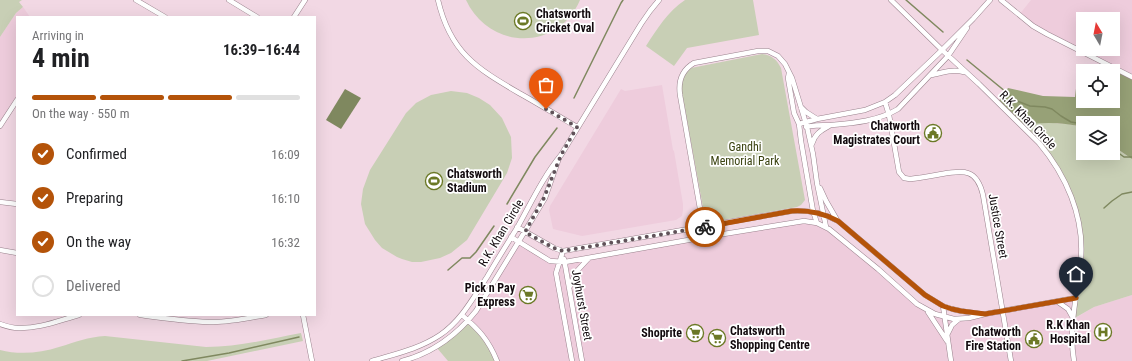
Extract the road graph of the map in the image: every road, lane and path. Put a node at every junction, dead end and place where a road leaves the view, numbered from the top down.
1 (136, 0) edge
2 (229, 0) edge
3 (304, 0) edge
4 (438, 0) edge
5 (660, 0) edge
6 (891, 0) edge
7 (990, 0) edge
8 (1001, 0) edge
9 (163, 16) edge
10 (255, 16) edge
11 (295, 16) edge
12 (973, 19) junction
13 (942, 50) junction
14 (948, 56) junction
15 (966, 72) junction
16 (789, 73) junction
17 (932, 75) junction
18 (1132, 77) edge
19 (16, 102) edge
20 (886, 102) junction
21 (799, 104) junction
22 (889, 114) junction
23 (817, 119) junction
24 (806, 125) junction
25 (830, 125) junction
26 (0, 126) edge
27 (800, 126) junction
28 (577, 127) junction
29 (811, 146) junction
30 (561, 155) junction
31 (817, 182) junction
32 (0, 202) edge
33 (16, 204) edge
34 (813, 211) junction
35 (701, 212) junction
36 (823, 214) junction
37 (838, 221) junction
38 (817, 223) junction
39 (714, 226) junction
40 (517, 227) junction
41 (826, 227) junction
42 (704, 228) junction
43 (525, 232) junction
44 (705, 236) junction
45 (511, 237) junction
46 (519, 241) junction
47 (0, 250) edge
48 (563, 251) junction
49 (16, 253) edge
50 (591, 257) junction
51 (550, 261) junction
52 (559, 262) junction
53 (565, 262) junction
54 (556, 273) junction
55 (569, 288) junction
56 (1076, 298) junction
57 (1057, 302) junction
58 (943, 306) junction
59 (928, 311) junction
60 (1002, 311) junction
61 (462, 314) junction
62 (985, 314) junction
63 (75, 316) edge
64 (149, 316) edge
65 (253, 316) edge
66 (303, 316) edge
67 (944, 317) junction
68 (959, 319) junction
69 (1073, 319) junction
70 (468, 320) junction
71 (0, 324) edge
72 (946, 335) junction
73 (948, 342) junction
74 (312, 361) edge
75 (372, 361) edge
76 (402, 361) edge
77 (497, 361) edge
78 (572, 361) edge
79 (582, 361) edge
80 (950, 361) edge
81 (1011, 361) edge
82 (1074, 361) edge

1 - 9 street
2 - 10 street
3 - 11 street
4 - 28 street
5 - 28 street, R.K. Khan Circle
6 - 13 street, R.K. Khan Circle
7 - 12 street
8 - 18 street
12 - 13 street
12 - 14 street
13 - 14 street, R.K. Khan Circle
13 - 20 street
14 - 15 street, R.K. Khan Circle
14 - 17 street
15 - 17 street
15 - 56 street, R.K. Khan Circle
16 - 21 street
16 - 27 street
16 - 35 street
17 - 22 street
19 - 26 street
20 - 22 street, Justice Street
20 - 23 street
21 - 23 street
21 - 24 street
22 - 25 street
22 - 60 street, Justice Street
23 - 24 street
24 - 25 street
24 - 27 street
24 - 29 street
25 - 29 street
27 - 34 street
28 - 30 street, R.K. Khan Circle
29 - 31 street
30 - 40 street, R.K. Khan Circle
30 - 43 street, R.K. Khan Circle
31 - 36 street
31 - 37 street
32 - 33 street
34 - 36 street
34 - 38 street
34 - 39 street
35 - 39 street
35 - 42 street
36 - 37 street
36 - 41 street
37 - 58 street
38 - 41 street
38 - 44 street
39 - 42 street
40 - 43 street
40 - 45 street, R.K. Khan Circle
41 - 59 street
42 - 44 street
42 - 48 street
43 - 46 street, R.K. Khan Circle
43 - 48 street
44 - 50 street
45 - 46 street
45 - 61 street, R.K. Khan Circle
46 - 51 street
46 - 70 street, R.K. Khan Circle
47 - 49 street
48 - 52 street, Joyhurst Street
48 - 53 street, Joyhurst Street
50 - 53 street
50 - 55 street
51 - 52 street
51 - 54 street, Joyhurst Street
52 - 53 street
52 - 54 street, Joyhurst Street
53 - 55 street, Joyhurst Street
54 - 78 street, Joyhurst Street
55 - 79 street, Joyhurst Street
56 - 57 street
56 - 69 street, R.K. Khan Circle
57 - 60 street
57 - 69 street
58 - 62 street
58 - 67 street
59 - 67 street
59 - 73 street
60 - 62 street
60 - 81 street
61 - 70 street
61 - 75 street, R.K. Khan Circle
62 - 68 street
63 - 71 street
64 - 65 street
66 - 74 street
67 - 68 street
67 - 72 street
68 - 72 street
69 - 82 street, R.K. Khan Circle
70 - 76 street, R.K. Khan Circle
70 - 77 street
72 - 73 street
73 - 80 street

